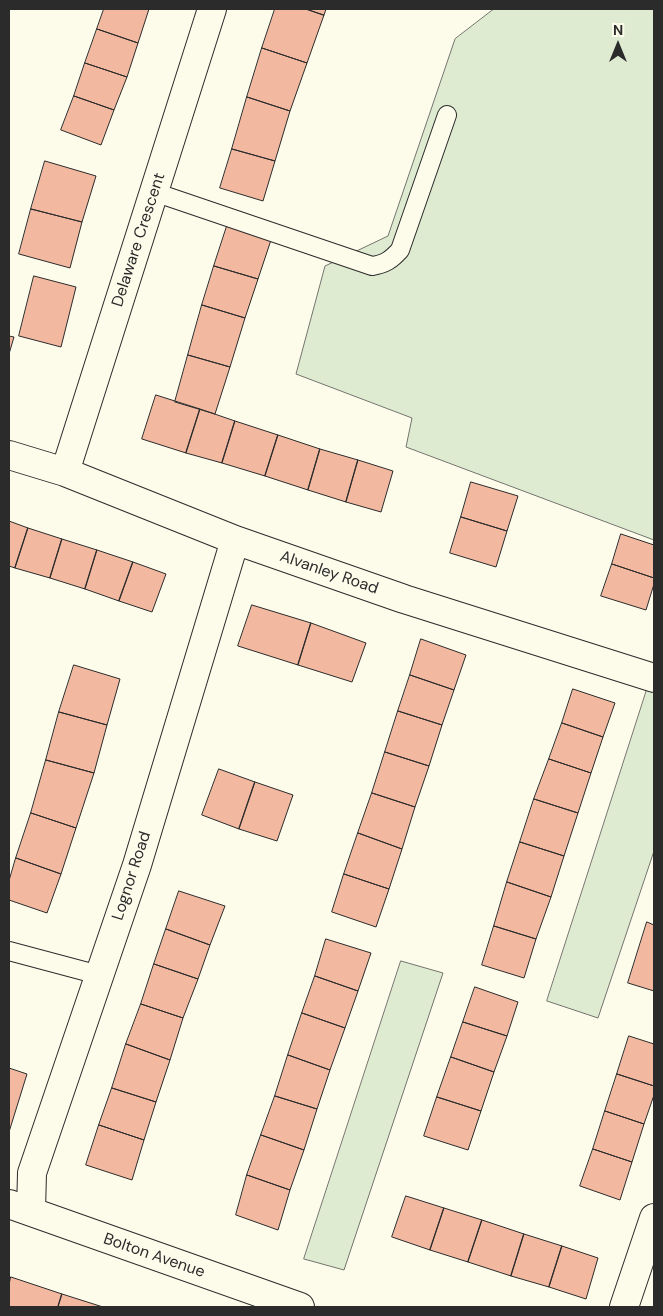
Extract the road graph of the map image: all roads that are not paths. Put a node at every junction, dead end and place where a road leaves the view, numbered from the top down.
1 (212, 9) edge
2 (447, 116) dead end
3 (154, 192) junction
4 (9, 455) edge
5 (65, 472) junction
6 (234, 540) junction
7 (654, 678) edge
8 (9, 951) edge
9 (100, 975) junction
10 (20, 1208) edge
11 (654, 1218) edge
12 (300, 1307) edge
13 (624, 1307) edge

1 - 3 street, Delaware Crescent
2 - 3 lane
3 - 5 street, Delaware Crescent
4 - 5 street, Alvanley Road
5 - 6 street, Alvanley Road
6 - 7 street, Alvanley Road
6 - 9 street, Lognor Road
8 - 9 lane
9 - 10 street, Lognor Road
10 - 12 street, Bolton Avenue
11 - 13 street

